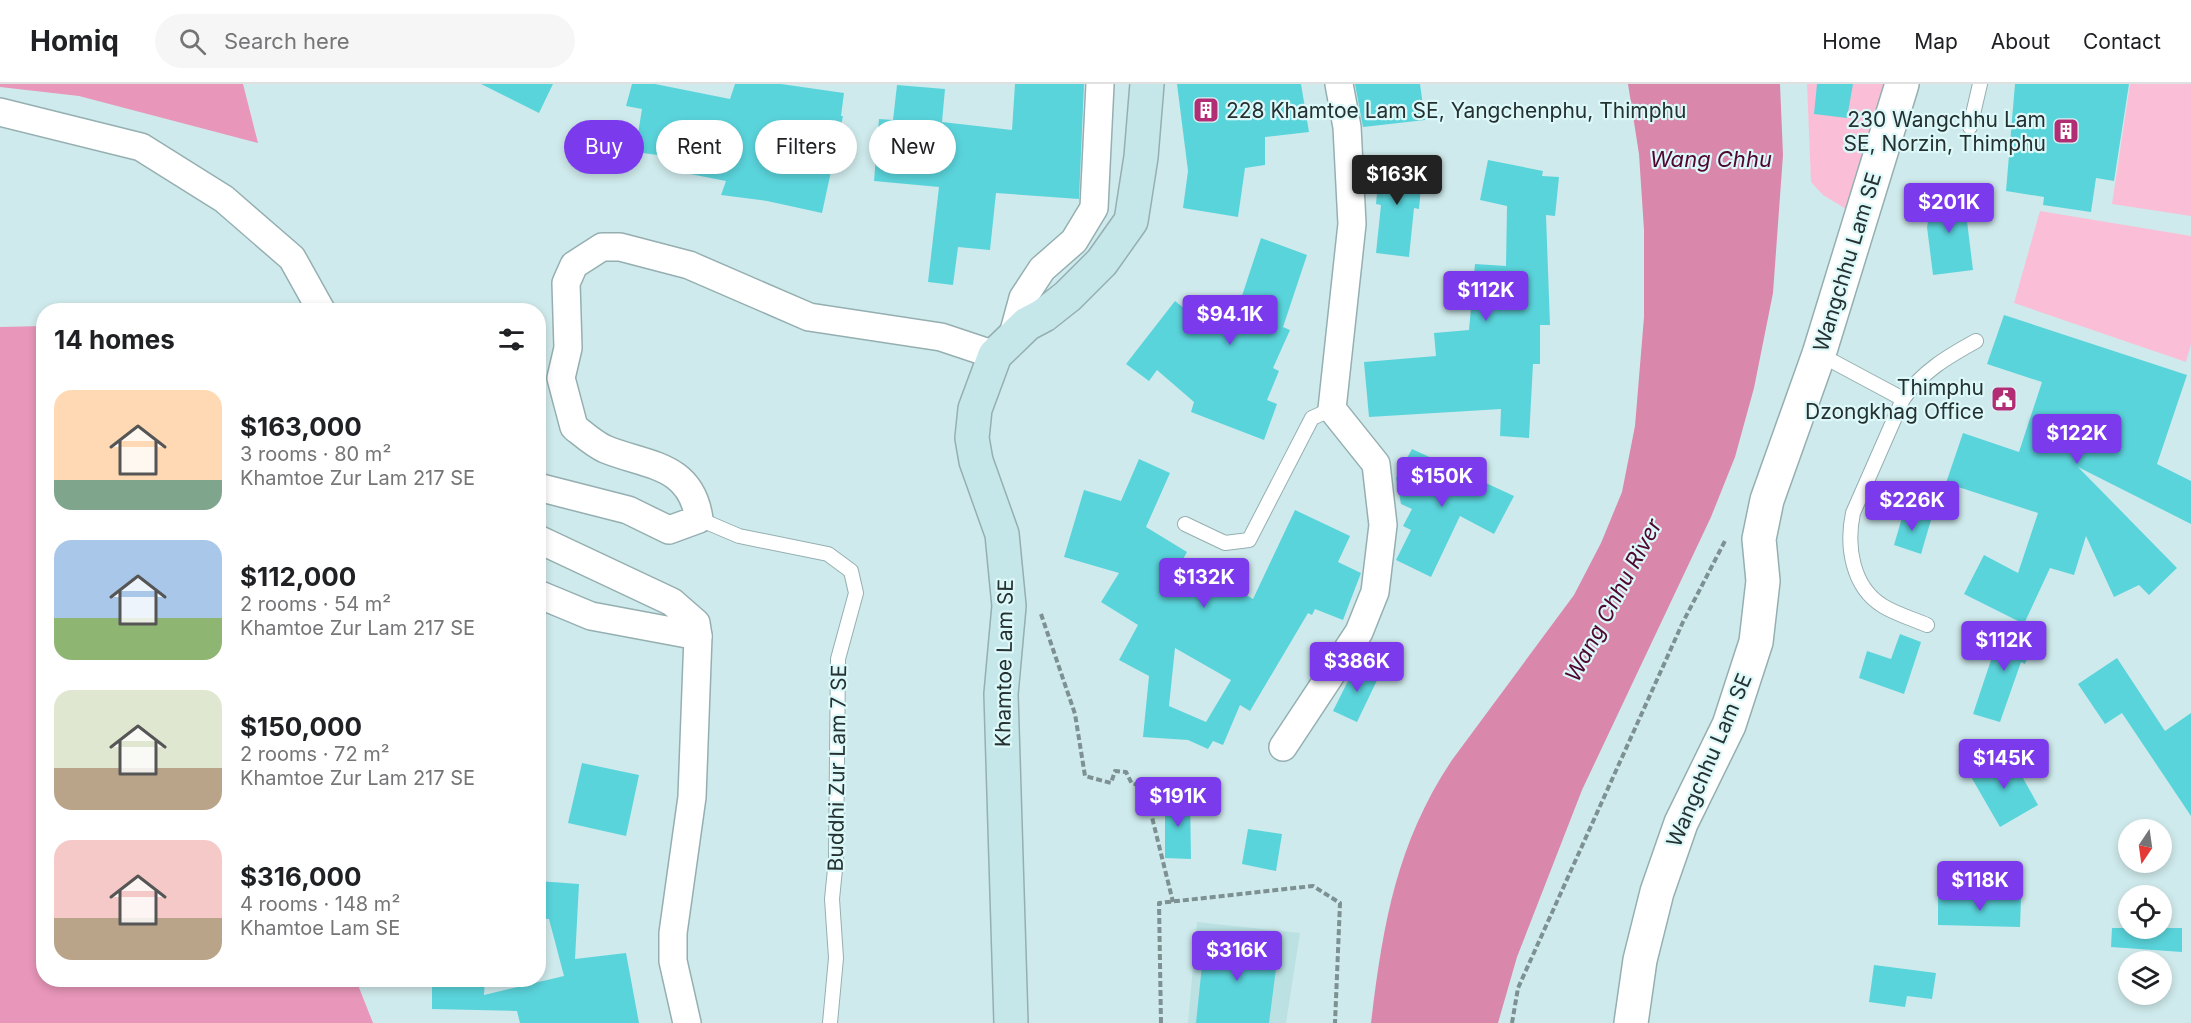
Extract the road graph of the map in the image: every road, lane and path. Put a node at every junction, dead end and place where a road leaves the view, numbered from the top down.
1 (1100, 84) edge
2 (1147, 84) edge
3 (1339, 84) edge
4 (1902, 84) edge
5 (1980, 84) edge
6 (0, 112) edge
7 (1971, 127) dead end
8 (317, 303) edge
9 (1976, 341) dead end
10 (1003, 349) junction
11 (1819, 354) junction
12 (1903, 399) junction
13 (1332, 409) junction
14 (546, 489) edge
15 (699, 519) junction
16 (1185, 524) dead end
17 (1729, 532) dead end
18 (546, 543) edge
19 (1006, 579) junction
20 (546, 597) edge
21 (1927, 625) dead end
22 (698, 636) junction
23 (1283, 747) dead end
24 (1173, 902) junction
25 (687, 1023) edge
26 (830, 1023) edge
27 (1011, 1023) edge
28 (1161, 1023) edge
29 (1335, 1023) edge
30 (1512, 1023) edge
31 (1632, 1023) edge

1 - 10 street
2 - 10 main road, Khamtoe Lam SE
3 - 13 street
4 - 11 street, Wangchhu Lam SE
5 - 7 lane
6 - 8 street
9 - 12 lane
10 - 15 street
10 - 19 main road, Khamtoe Lam SE
11 - 12 lane
11 - 31 street, Wangchhu Lam SE
12 - 21 lane
13 - 16 lane
13 - 23 street
14 - 15 street
15 - 26 lane, Buddhi Zur Lam 7 SE
17 - 30 path
18 - 22 street
19 - 24 path
19 - 27 main road, Khamtoe Lam SE
20 - 22 street
22 - 25 street
24 - 28 path
24 - 29 path

